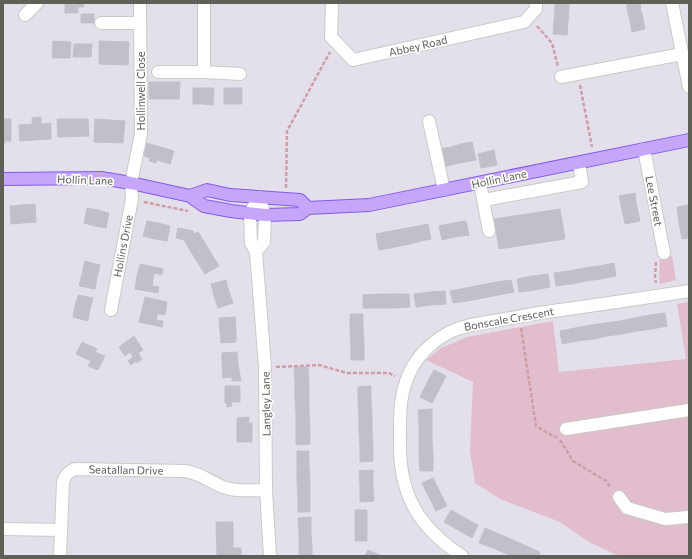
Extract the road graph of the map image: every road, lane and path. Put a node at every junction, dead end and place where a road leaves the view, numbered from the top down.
1 (37, 3) edge
2 (140, 3) edge
3 (204, 3) edge
4 (332, 3) edge
5 (536, 3) edge
6 (672, 3) edge
7 (25, 15) dead end
8 (529, 16) junction
9 (101, 22) dead end
10 (140, 23) junction
11 (335, 41) junction
12 (682, 54) junction
13 (158, 72) dead end
14 (204, 72) junction
15 (240, 74) dead end
16 (578, 74) junction
17 (561, 77) joint
18 (689, 86) edge
19 (429, 121) dead end
20 (689, 140) edge
21 (644, 150) junction
22 (594, 160) junction
23 (579, 163) junction
24 (3, 179) edge
25 (132, 183) junction
26 (480, 183) junction
27 (444, 190) junction
28 (190, 196) junction
29 (259, 197) junction
30 (285, 199) junction
31 (484, 200) junction
32 (308, 208) junction
33 (250, 213) junction
34 (265, 215) junction
35 (489, 231) dead end
36 (256, 252) junction
37 (664, 253) joint
38 (689, 291) edge
39 (659, 296) junction
40 (111, 310) dead end
41 (519, 316) junction
42 (265, 367) junction
43 (407, 380) junction
44 (689, 410) edge
45 (566, 429) joint
46 (560, 440) junction
47 (266, 490) junction
48 (619, 497) joint
49 (689, 517) edge
50 (3, 529) edge
51 (61, 530) junction
52 (60, 556) edge
53 (270, 556) edge
54 (462, 556) edge

1 - 7 street
2 - 10 street, Hollinwell Close
3 - 14 street
4 - 11 street
5 - 8 street
6 - 12 street
8 - 11 street, Abbey Road
8 - 17 path
9 - 10 street
10 - 25 street, Hollinwell Close
11 - 30 path
12 - 16 street
12 - 18 street
13 - 14 street
14 - 15 street
16 - 17 street
16 - 22 path
19 - 27 street
20 - 21 main road, Hollin Lane
21 - 22 main road, Hollin Lane
21 - 37 street, Lee Street
22 - 23 main road, Hollin Lane
23 - 26 main road, Hollin Lane
23 - 31 street
24 - 25 main road, Hollin Lane
25 - 28 main road, Hollin Lane
25 - 40 street, Hollins Drive
26 - 27 main road, Hollin Lane
26 - 31 street
27 - 32 main road, Hollin Lane
28 - 29 main road, Hollin Lane
28 - 33 main road, Hollin Lane
29 - 30 main road, Hollin Lane
29 - 33 street
29 - 34 street
30 - 32 main road, Hollin Lane
31 - 35 street
32 - 34 main road, Hollin Lane
33 - 34 main road, Hollin Lane
33 - 36 street, Langley Lane
34 - 36 street
36 - 42 street, Langley Lane
37 - 39 path
38 - 39 street, Bonscale Crescent
39 - 41 street, Bonscale Crescent
41 - 43 street, Bonscale Crescent
41 - 46 path
42 - 43 path
42 - 47 street, Langley Lane
43 - 54 street, Bonscale Crescent
44 - 45 street
45 - 46 path
46 - 48 path
47 - 51 street, Seatallan Drive
47 - 53 street, Langley Lane
48 - 49 street
50 - 51 street
51 - 52 street, Seatallan Drive

